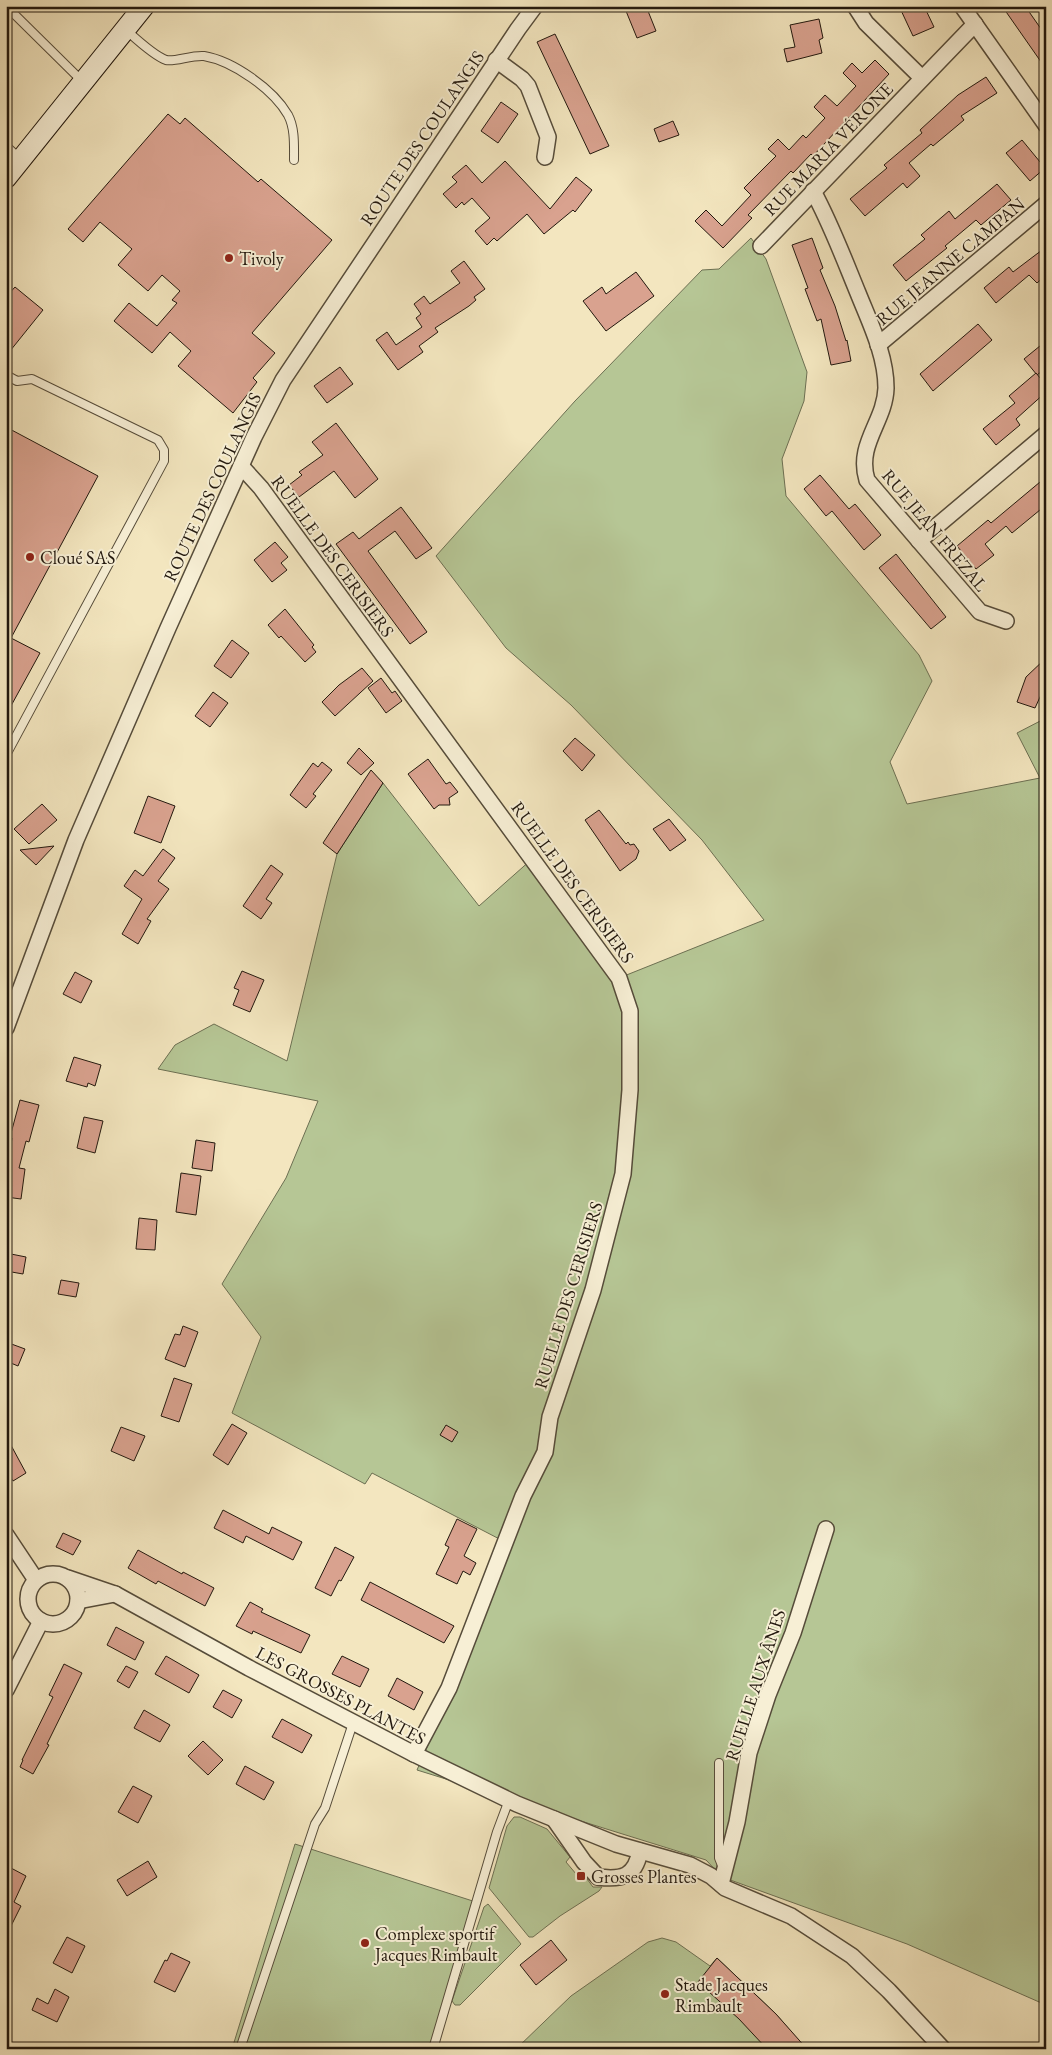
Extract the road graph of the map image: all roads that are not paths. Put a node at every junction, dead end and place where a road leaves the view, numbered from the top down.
1 (6, 6) edge
2 (144, 6) edge
3 (535, 6) edge
4 (855, 6) edge
5 (962, 6) edge
6 (975, 24) junction
7 (126, 30) junction
8 (496, 60) junction
9 (922, 78) junction
10 (83, 82) junction
11 (1046, 125) edge
12 (14, 153) edge
13 (545, 157) dead end
14 (294, 160) dead end
15 (6, 178) edge
16 (813, 191) junction
17 (1046, 204) edge
18 (761, 246) dead end
19 (878, 345) junction
20 (6, 375) edge
21 (1046, 434) edge
22 (240, 466) junction
23 (919, 541) junction
24 (1006, 621) dead end
25 (6, 756) edge
26 (6, 1028) edge
27 (826, 1529) dead end
28 (6, 1535) edge
29 (68, 1578) junction
30 (36, 1580) junction
31 (115, 1594) junction
32 (78, 1601) junction
33 (41, 1621) junction
34 (6, 1690) edge
35 (353, 1723) junction
36 (414, 1754) junction
37 (719, 1763) dead end
38 (509, 1800) junction
39 (554, 1819) junction
40 (640, 1851) junction
41 (723, 1878) junction
42 (240, 2049) edge
43 (433, 2049) edge
44 (943, 2049) edge

1 - 10 lane
2 - 7 main road
3 - 8 street, ROUTE DES COULANGIS
4 - 9 street
5 - 6 street
6 - 9 street, RUE MARIA VÉRONE
6 - 11 street
7 - 10 main road
7 - 14 lane
8 - 13 street
8 - 22 street, ROUTE DES COULANGIS
9 - 16 street, RUE MARIA VÉRONE
10 - 12 main road
12 - 15 main road
16 - 18 street, RUE MARIA VÉRONE
16 - 19 street, RUE JEAN FREZAL
17 - 19 street, RUE JEANNE CAMPAN
19 - 23 street, RUE JEAN FREZAL
20 - 25 lane
21 - 23 street
22 - 26 street, ROUTE DES COULANGIS
22 - 36 street, RUELLE DES CERISIERS
23 - 24 street, RUE JEAN FREZAL
27 - 41 street, RUELLE AUX ÂNES
28 - 30 street
29 - 30 street
29 - 31 street, LES GROSSES PLANTES
29 - 32 street
30 - 33 street
31 - 32 street
31 - 35 street, LES GROSSES PLANTES
32 - 33 street
33 - 34 street
35 - 36 street, LES GROSSES PLANTES
35 - 42 lane
36 - 38 street, LES GROSSES PLANTES
37 - 41 lane
38 - 39 street, LES GROSSES PLANTES
38 - 43 lane
39 - 40 street, LES GROSSES PLANTES
39 - 40 street
40 - 41 street, LES GROSSES PLANTES
41 - 44 street, LES GROSSES PLANTES

